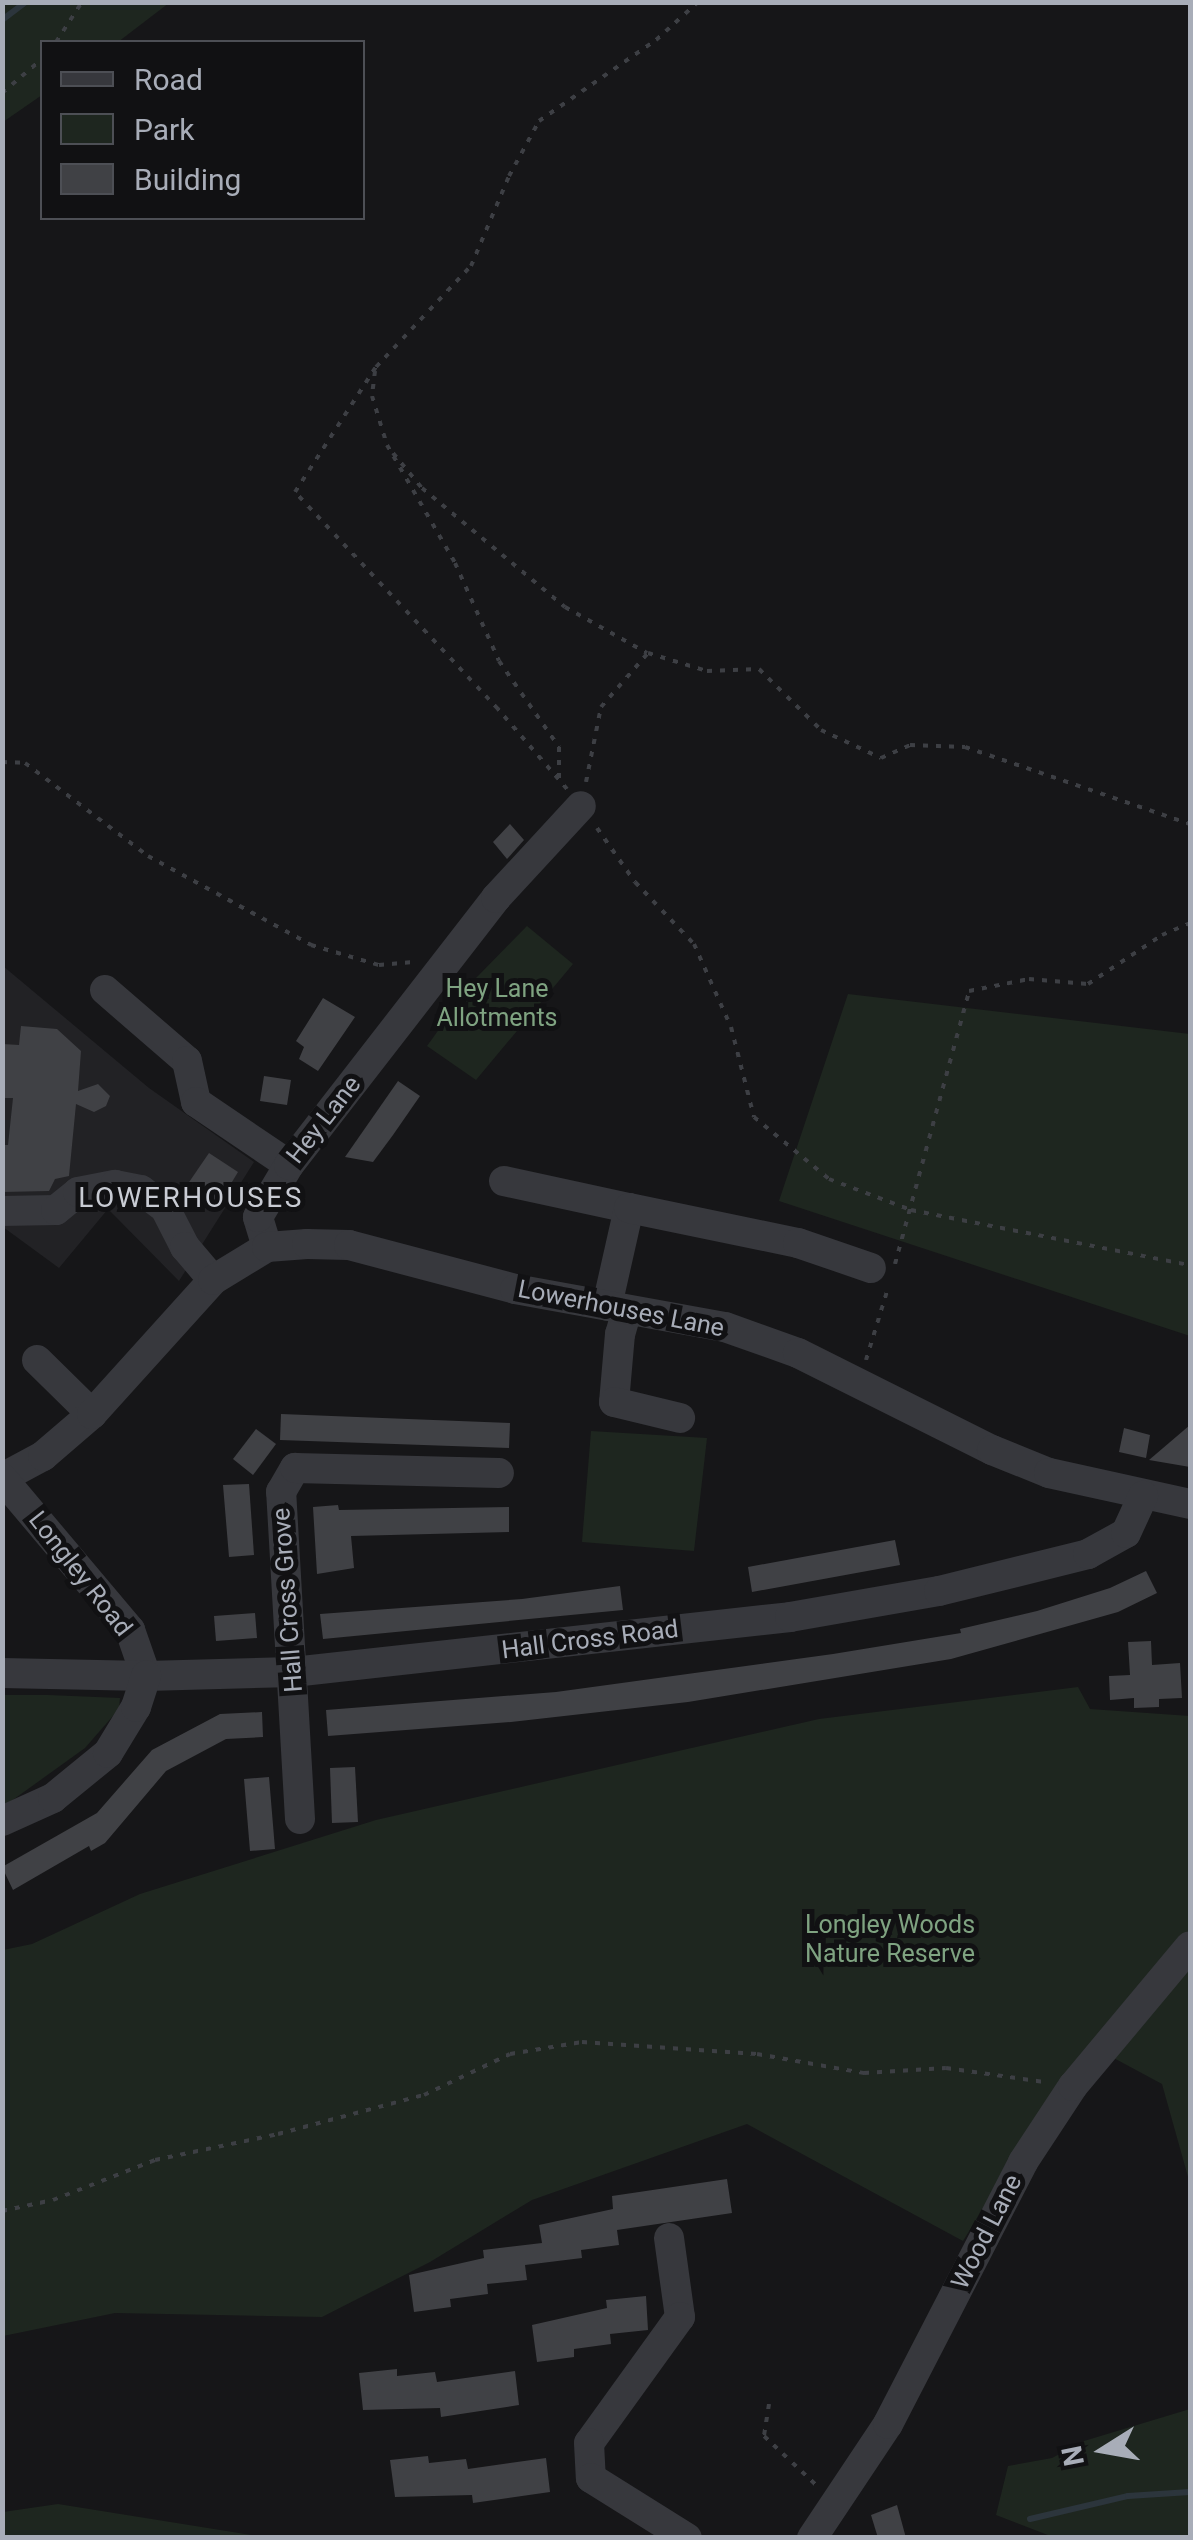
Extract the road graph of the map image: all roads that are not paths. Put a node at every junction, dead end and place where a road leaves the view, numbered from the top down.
1 (581, 806) road end
2 (105, 990) dead end
3 (289, 1165) junction
4 (504, 1182) dead end
5 (629, 1208) junction
6 (2, 1211) edge
7 (266, 1247) junction
8 (871, 1268) dead end
9 (214, 1280) junction
10 (617, 1308) junction
11 (37, 1360) dead end
12 (92, 1414) junction
13 (680, 1418) dead end
14 (499, 1474) dead end
15 (3, 1478) edge
16 (1143, 1496) junction
17 (1190, 1504) edge
18 (293, 1672) junction
19 (2, 1673) edge
20 (146, 1676) junction
21 (300, 1818) dead end
22 (2, 1820) edge
23 (1190, 1946) edge
24 (669, 2238) dead end
25 (683, 2536) edge
26 (812, 2538) edge

1 - 3 street, Hey Lane
2 - 3 street
3 - 7 street, Hey Lane
4 - 5 street
5 - 8 street
5 - 10 street
6 - 9 street
7 - 9 street
7 - 10 street, Lowerhouses Lane
9 - 12 street
10 - 13 street
10 - 16 street, Lowerhouses Lane
11 - 12 street
12 - 15 street
14 - 18 street, Hall Cross Grove
15 - 20 street, Longley Road
16 - 17 street, Lowerhouses Lane
16 - 18 street, Hall Cross Road
18 - 20 street, Hall Cross Road
18 - 21 street, Hall Cross Grove
19 - 20 street, Hall Cross Road
20 - 22 street
23 - 26 street, Wood Lane
24 - 25 street

